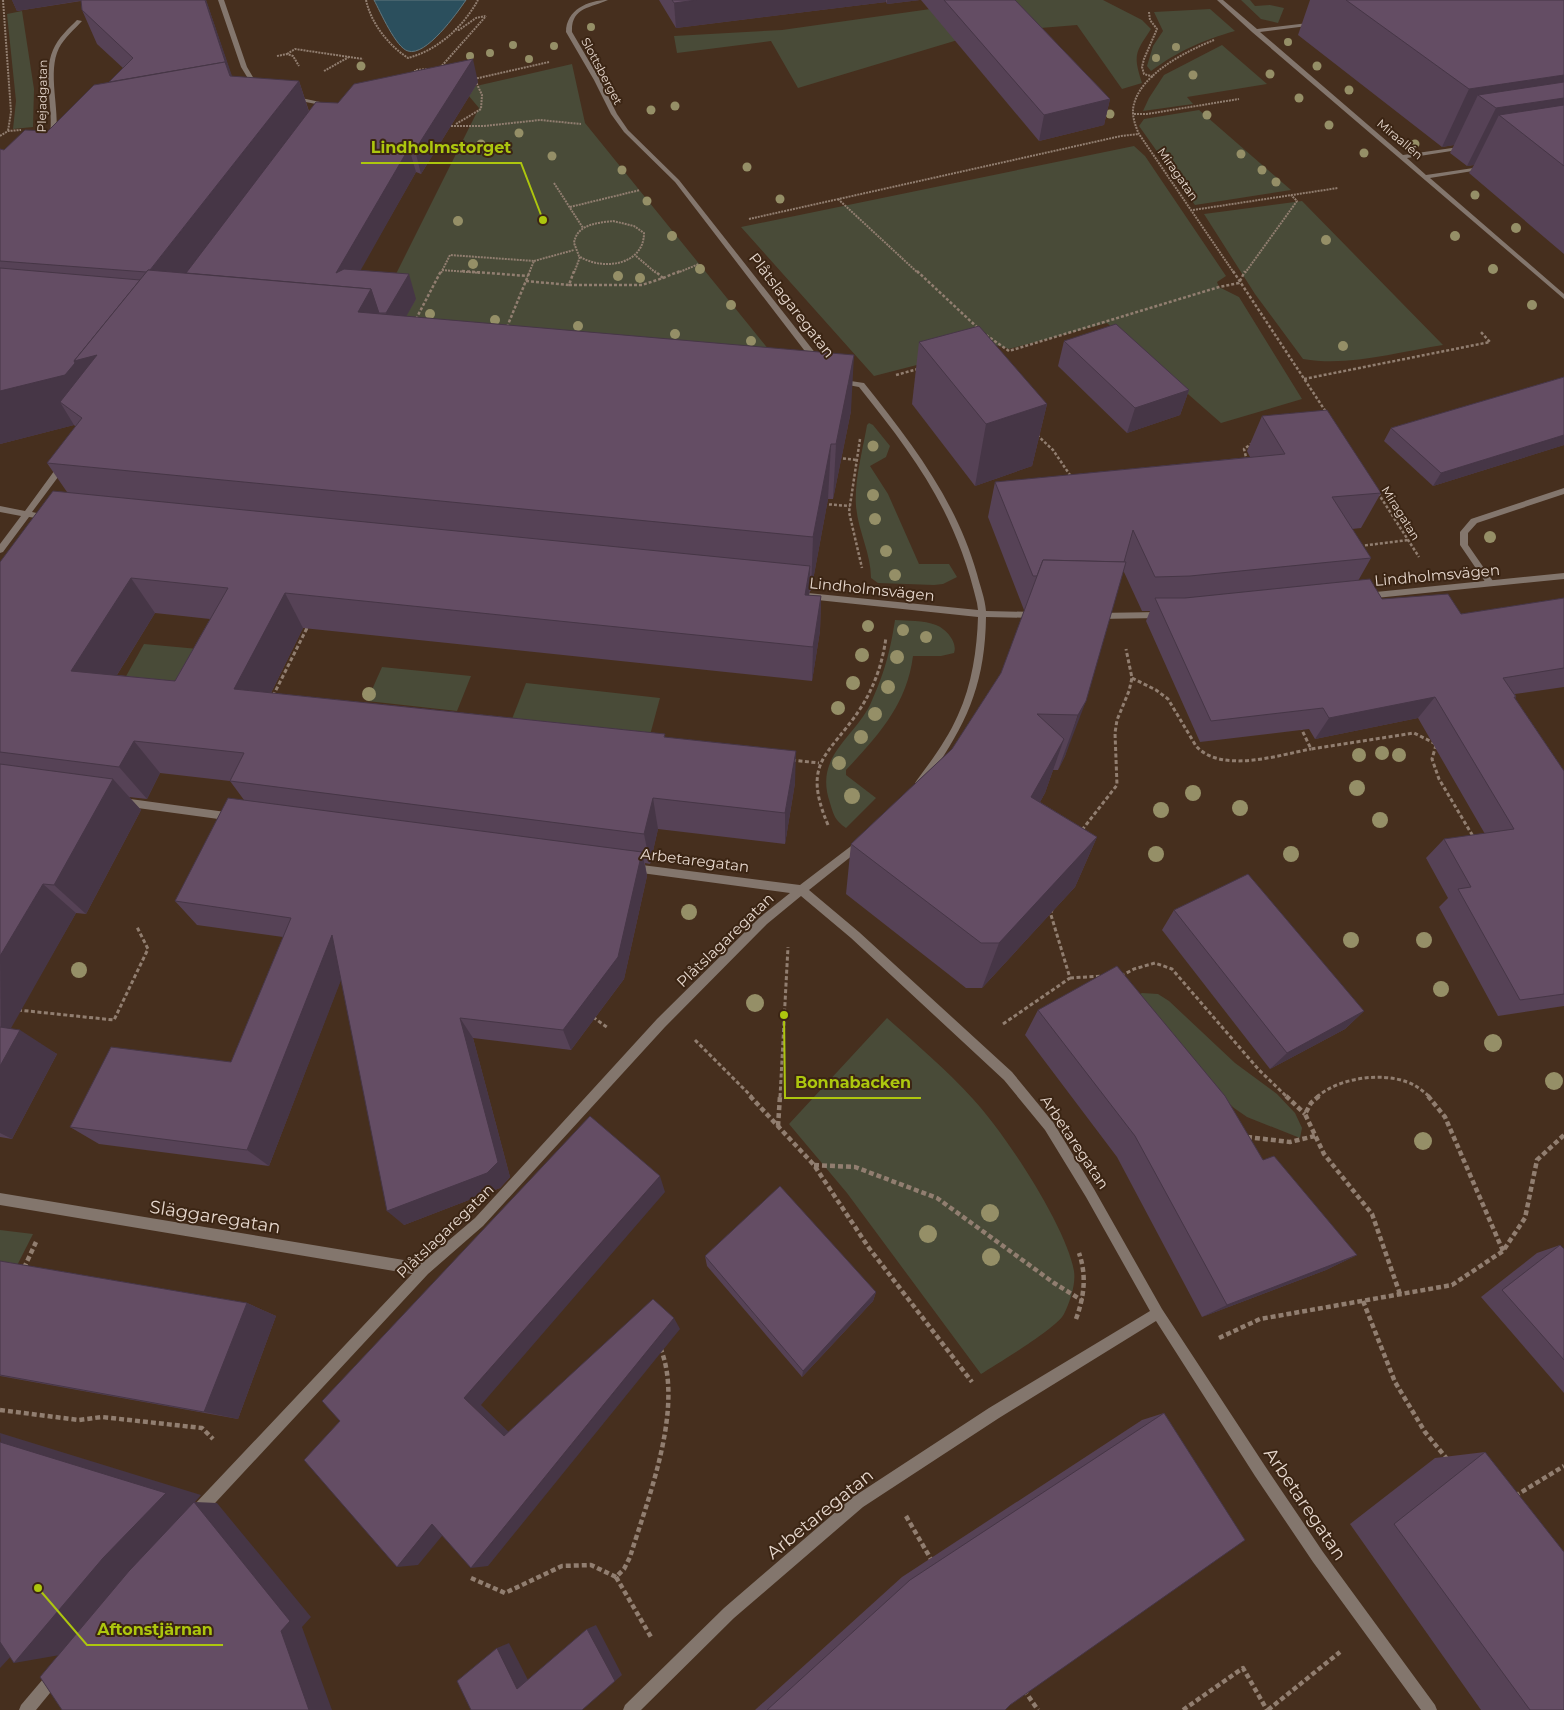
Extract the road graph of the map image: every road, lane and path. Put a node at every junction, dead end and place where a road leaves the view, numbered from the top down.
1 (3, 0) edge
2 (221, 0) edge
3 (366, 0) edge
4 (478, 0) edge
5 (605, 0) edge
6 (1220, 0) edge
7 (1149, 12) dead end
8 (79, 21) edge
9 (1321, 22) dead end
10 (456, 29) junction
11 (1254, 31) junction
12 (287, 54) dead end
13 (582, 54) junction
14 (349, 57) junction
15 (363, 59) dead end
16 (338, 64) dead end
17 (432, 68) edge
18 (440, 68) edge
19 (1154, 77) junction
20 (416, 80) edge
21 (263, 98) edge
22 (284, 98) edge
23 (1239, 100) dead end
24 (614, 114) joint
25 (1134, 114) junction
26 (322, 120) edge
27 (453, 126) junction
28 (445, 127) edge
29 (8, 131) dead end
30 (626, 131) junction
31 (1139, 134) junction
32 (62, 136) edge
33 (53, 138) junction
34 (46, 145) edge
35 (1471, 146) edge
36 (1403, 157) junction
37 (1495, 165) edge
38 (1426, 177) junction
39 (677, 181) junction
40 (554, 183) dead end
41 (1338, 188) dead end
42 (1292, 195) junction
43 (838, 199) junction
44 (570, 207) junction
45 (1193, 210) junction
46 (711, 227) junction
47 (583, 228) junction
48 (574, 250) junction
49 (636, 256) junction
50 (580, 257) junction
51 (534, 261) junction
52 (442, 270) junction
53 (528, 276) junction
54 (526, 281) junction
55 (1240, 283) junction
56 (569, 285) junction
57 (1564, 297) edge
58 (412, 326) edge
59 (1480, 331) dead end
60 (504, 333) edge
61 (819, 365) edge
62 (918, 369) dead end
63 (909, 372) junction
64 (917, 376) dead end
65 (831, 380) edge
66 (1304, 380) junction
67 (861, 385) junction
68 (876, 404) junction
69 (1329, 416) edge
70 (1037, 434) edge
71 (1258, 442) dead end
72 (829, 457) edge
73 (857, 460) junction
74 (66, 461) edge
75 (1248, 464) edge
76 (1074, 483) edge
77 (1564, 491) edge
78 (1378, 492) edge
79 (821, 504) edge
80 (850, 506) junction
81 (0, 509) edge
82 (25, 514) junction
83 (60, 520) edge
84 (1408, 540) junction
85 (1351, 547) edge
86 (0, 550) edge
87 (1564, 576) edge
88 (1491, 584) junction
89 (1438, 589) junction
90 (803, 596) edge
91 (1359, 596) edge
92 (862, 602) junction
93 (886, 604) junction
94 (983, 614) junction
95 (1048, 615) edge
96 (1171, 615) edge
97 (1086, 616) edge
98 (1124, 616) junction
99 (313, 618) edge
100 (1132, 678) junction
101 (270, 702) edge
102 (1298, 722) edge
103 (1311, 749) junction
104 (789, 760) edge
105 (819, 763) junction
106 (911, 796) edge
107 (116, 801) edge
108 (241, 818) edge
109 (871, 833) edge
110 (1080, 833) edge
111 (1478, 846) edge
112 (843, 857) junction
113 (620, 867) edge
114 (801, 890) junction
115 (1052, 905) edge
116 (137, 927) dead end
117 (788, 943) dead end
118 (1108, 976) edge
119 (1114, 976) edge
120 (1070, 978) junction
121 (10, 1009) dead end
122 (587, 1012) edge
123 (694, 1038) dead end
124 (974, 1044) junction
125 (636, 1051) junction
126 (1305, 1114) junction
127 (778, 1126) junction
128 (1564, 1135) edge
129 (1242, 1136) edge
130 (1315, 1136) junction
131 (814, 1165) junction
132 (0, 1199) edge
133 (53, 1208) junction
134 (1078, 1250) dead end
135 (1503, 1251) junction
136 (424, 1270) junction
137 (20, 1274) edge
138 (1400, 1294) junction
139 (1083, 1301) junction
140 (1363, 1301) junction
141 (1158, 1312) junction
142 (1075, 1323) dead end
143 (655, 1343) edge
144 (1185, 1355) junction
145 (0, 1410) edge
146 (994, 1413) junction
147 (213, 1438) dead end
148 (1449, 1461) dead end
149 (1564, 1466) edge
150 (888, 1483) junction
151 (1507, 1502) edge
152 (187, 1522) edge
153 (936, 1567) edge
154 (616, 1577) junction
155 (471, 1578) edge
156 (1369, 1628) junction
157 (62, 1666) edge
158 (671, 1670) junction
159 (1021, 1686) edge
160 (26, 1710) edge
161 (630, 1710) edge
162 (1038, 1710) edge
163 (1183, 1710) edge
164 (1268, 1710) edge
165 (1430, 1710) edge

1 - 29 path
2 - 21 street
3 - 10 path
4 - 10 path
5 - 13 street, Slottsberget
6 - 11 street, Miraallén
7 - 19 path
8 - 33 street, Plejadgatan
9 - 11 street
10 - 18 path
11 - 19 path
11 - 36 street, Miraallén
12 - 14 path
13 - 24 street, Slottsberget
13 - 27 path
14 - 15 path
14 - 16 path
17 - 20 path
19 - 25 path
22 - 26 street
23 - 25 path
24 - 30 street, Plåtslagaregatan
25 - 31 path
27 - 28 path
27 - 30 path
30 - 39 street, Plåtslagaregatan
31 - 43 path
31 - 45 path, Miragatan
32 - 33 street
33 - 34 street, Plejadgatan
35 - 36 street
36 - 38 street, Miraallén
37 - 38 street
38 - 57 street, Miraallén
39 - 44 path
39 - 46 street, Plåtslagaregatan
40 - 44 path
41 - 42 path
42 - 45 path
42 - 55 path
43 - 46 path
43 - 55 path
44 - 47 path
45 - 55 path, Miragatan
46 - 61 street, Plåtslagaregatan
47 - 48 path
47 - 49 path
48 - 50 path
48 - 51 path
49 - 50 path
49 - 56 path
50 - 56 path
51 - 52 path
51 - 53 path
52 - 53 path
52 - 58 path
53 - 54 path
54 - 56 path
54 - 60 path
55 - 66 path, Miragatan
59 - 66 path
62 - 63 path
63 - 64 path
63 - 67 path
65 - 67 street, Plåtslagaregatan
66 - 69 path, Miragatan
67 - 68 street
68 - 73 path
68 - 94 street
70 - 76 path
71 - 75 path
72 - 73 path
73 - 80 path
74 - 82 street
77 - 88 street
78 - 84 path, Miragatan
79 - 80 path
80 - 92 path
81 - 82 street
82 - 83 street
82 - 86 street
84 - 85 path
84 - 89 path, Miragatan
87 - 88 street, Lindholmsvägen
88 - 89 street, Lindholmsvägen
89 - 91 street, Lindholmsvägen
90 - 92 street, Lindholmsvägen
92 - 93 street, Lindholmsvägen
93 - 94 street, Lindholmsvägen
93 - 105 path
94 - 95 street, Lindholmsvägen
94 - 106 street
96 - 98 street
97 - 98 street
98 - 100 path
99 - 101 path
100 - 103 path
100 - 110 path
102 - 103 path
103 - 111 path
104 - 105 path
105 - 112 path
107 - 108 street
109 - 112 street, Plåtslagaregatan
112 - 114 street, Plåtslagaregatan
113 - 114 street, Arbetaregatan
114 - 124 street, Arbetaregatan
114 - 125 street, Plåtslagaregatan
115 - 120 path
116 - 121 path
117 - 127 path
118 - 120 path
119 - 126 path
120 - 124 path
122 - 125 path
123 - 127 path
124 - 141 street, Arbetaregatan
125 - 136 street, Plåtslagaregatan
126 - 130 path
126 - 135 path
127 - 131 path
128 - 135 path
129 - 130 path
130 - 138 path
131 - 139 path
131 - 146 path
132 - 133 street, Släggaregatan
133 - 136 street, Släggaregatan
133 - 137 path
134 - 139 path
135 - 138 path
136 - 152 street, Plåtslagaregatan
138 - 140 path
139 - 142 path
140 - 144 path
140 - 148 path
141 - 144 street, Arbetaregatan
141 - 146 street, Arbetaregatan
143 - 154 path
144 - 156 street, Arbetaregatan
145 - 147 path
146 - 150 street, Arbetaregatan
149 - 151 path
150 - 153 path
150 - 158 street, Arbetaregatan
154 - 155 path
154 - 158 path
156 - 164 path
156 - 165 street, Arbetaregatan
157 - 160 street
158 - 161 street, Arbetaregatan
159 - 162 path
163 - 164 path

